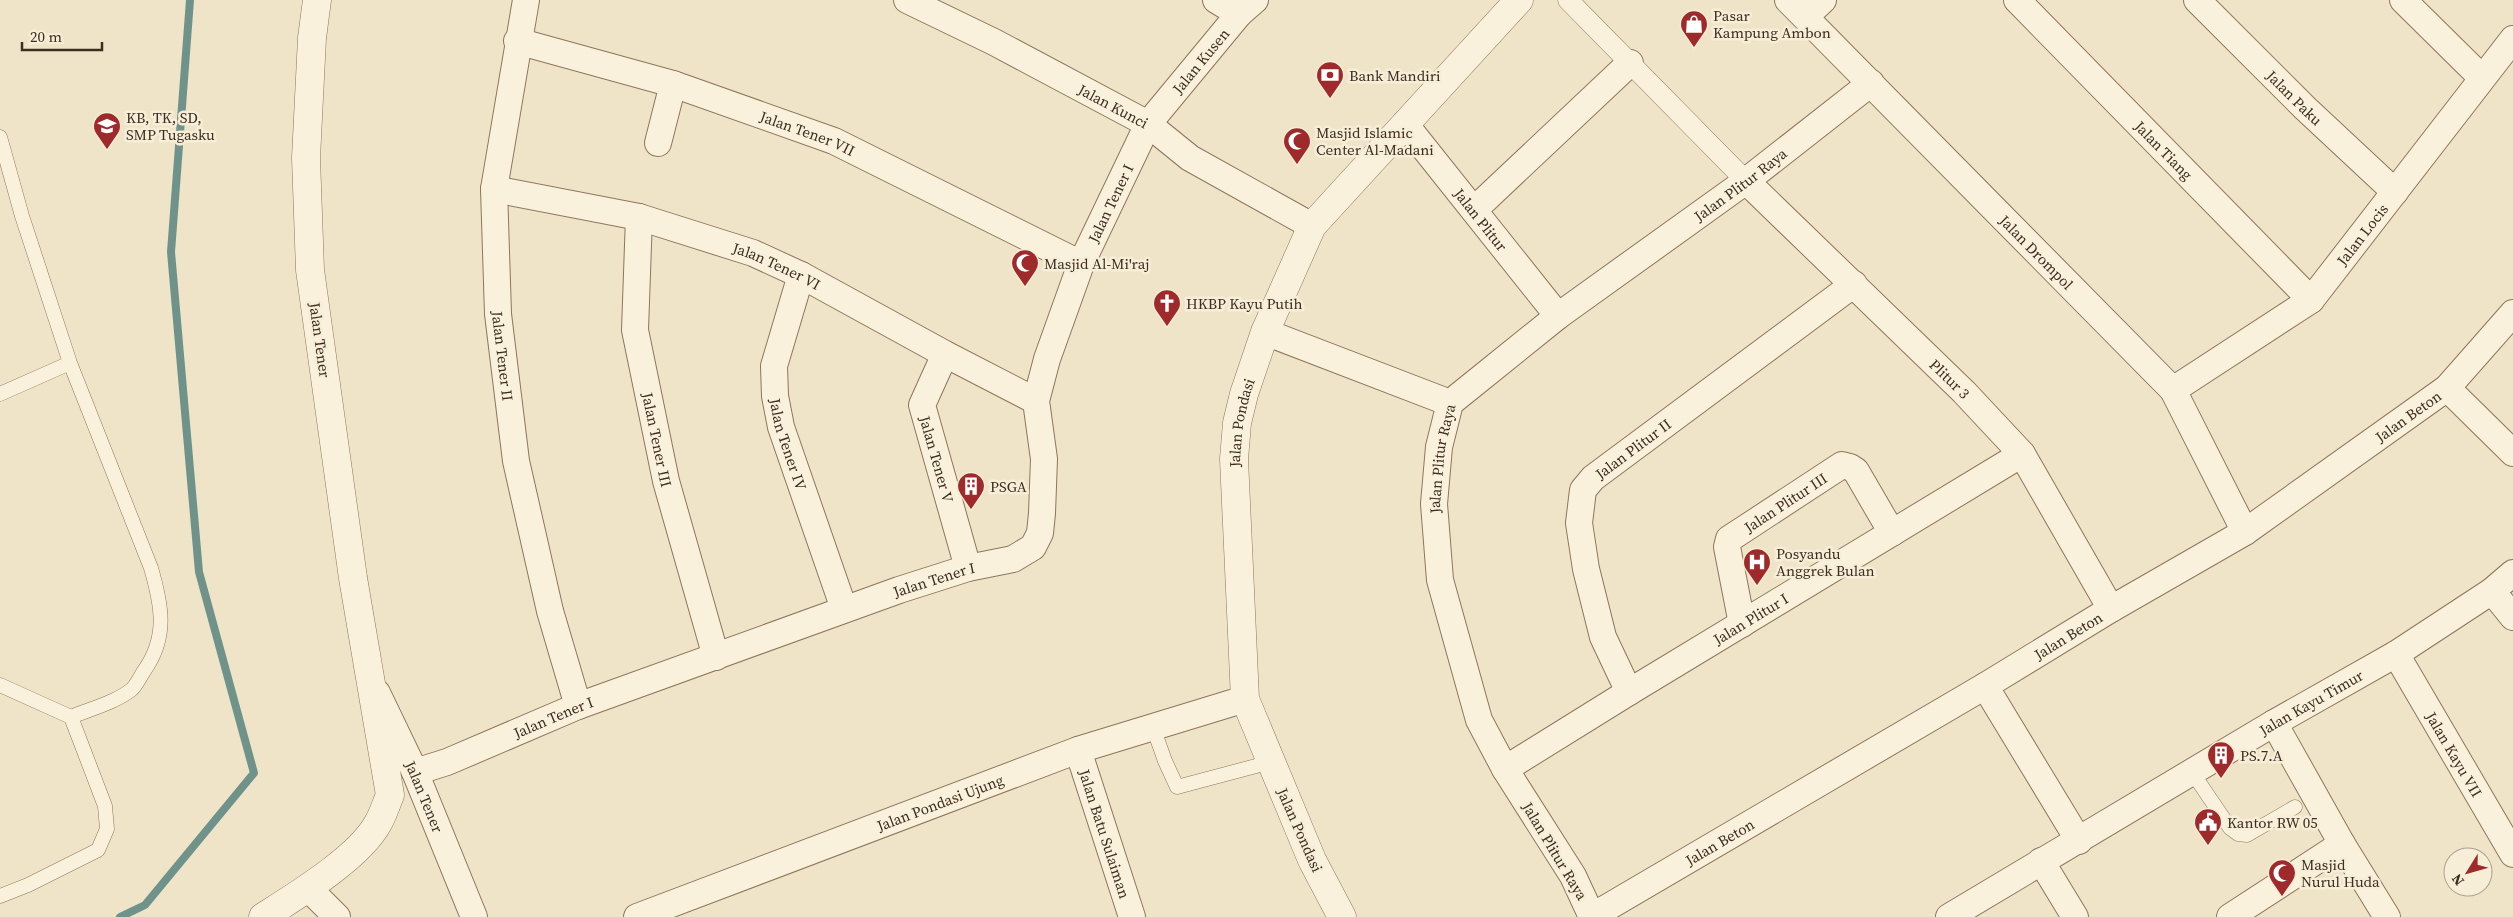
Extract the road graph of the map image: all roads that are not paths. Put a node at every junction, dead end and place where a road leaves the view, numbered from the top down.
1 (317, 0) edge
2 (526, 0) edge
3 (907, 0) edge
4 (1216, 0) edge
5 (1519, 0) edge
6 (1568, 0) edge
7 (2017, 0) edge
8 (2197, 0) edge
9 (2403, 0) edge
10 (1806, 5) edge
11 (1247, 7) edge
12 (2513, 39) edge
13 (518, 41) junction
14 (1630, 63) junction
15 (2482, 78) junction
16 (1871, 83) junction
17 (673, 84) junction
18 (1148, 124) junction
19 (1405, 124) junction
20 (0, 137) edge
21 (658, 143) dead end
22 (1746, 181) junction
23 (494, 188) junction
24 (2395, 192) junction
25 (1474, 210) junction
26 (639, 217) junction
27 (1312, 226) junction
28 (1081, 264) junction
29 (801, 275) junction
30 (1854, 284) junction
31 (2311, 300) junction
32 (2513, 313) edge
33 (1558, 316) junction
34 (1265, 332) junction
35 (945, 354) junction
36 (70, 363) junction
37 (2447, 388) junction
38 (2173, 390) junction
39 (0, 394) edge
40 (1036, 401) junction
41 (1450, 403) junction
42 (2513, 453) edge
43 (2022, 454) junction
44 (2245, 532) junction
45 (1892, 533) junction
46 (968, 568) junction
47 (2513, 573) edge
48 (2492, 591) junction
49 (844, 609) junction
50 (2111, 609) junction
51 (2513, 617) edge
52 (1742, 624) junction
53 (2396, 654) junction
54 (716, 658) junction
55 (370, 678) junction
56 (0, 685) edge
57 (1985, 686) junction
58 (1629, 692) junction
59 (1245, 699) junction
60 (578, 706) junction
61 (71, 717) junction
62 (2274, 723) junction
63 (1153, 727) junction
64 (1078, 750) junction
65 (1270, 760) junction
66 (1506, 769) junction
67 (415, 772) junction
68 (2192, 772) junction
69 (2295, 807) dead end
70 (2080, 841) junction
71 (2342, 844) junction
72 (2513, 854) edge
73 (2041, 861) junction
74 (308, 888) junction
75 (0, 896) edge
76 (668, 911) edge
77 (2232, 916) edge
78 (263, 917) edge
79 (337, 917) edge
80 (474, 917) edge
81 (637, 917) edge
82 (1132, 917) edge
83 (1342, 917) edge
84 (1592, 917) edge
85 (1949, 917) edge
86 (2075, 917) edge
87 (2386, 917) edge

1 - 55 street, Jalan Tener
2 - 13 street, Jalan Tener II
3 - 18 street, Jalan Kunci
4 - 11 street
5 - 19 street, Jalan Pondasi
6 - 14 street
7 - 31 street, Jalan Tiang
8 - 24 street, Jalan Paku
9 - 15 street
10 - 16 street, Jalan Drompol
11 - 18 street, Jalan Kusen
12 - 15 street, Jalan Locis
13 - 17 street, Jalan Tener VII
13 - 23 street, Jalan Tener II
14 - 22 street
14 - 25 street
15 - 24 street, Jalan Locis
16 - 22 street, Jalan Plitur Raya
16 - 38 street, Jalan Drompol
17 - 21 street
17 - 28 street, Jalan Tener VII
18 - 27 street, Jalan Kunci
18 - 28 street, Jalan Tener I
19 - 25 street, Jalan Plitur
19 - 27 street, Jalan Pondasi
20 - 36 lane
22 - 30 street, Plitur 3
22 - 33 street, Jalan Plitur Raya
23 - 26 street, Jalan Tener VI
23 - 60 street, Jalan Tener II
24 - 31 street, Jalan Locis
25 - 33 street, Jalan Plitur
26 - 29 street, Jalan Tener VI
26 - 54 street, Jalan Tener III
27 - 34 street, Jalan Pondasi
28 - 40 street, Jalan Tener I
29 - 35 street, Jalan Tener VI
29 - 49 street, Jalan Tener IV
30 - 43 street, Plitur 3
30 - 58 street, Jalan Plitur II
31 - 38 street, Jalan Locis
32 - 37 street, Jalan Beton
33 - 41 street, Jalan Plitur Raya
34 - 41 street
34 - 59 street, Jalan Pondasi
35 - 40 street, Jalan Tener VI
35 - 46 street, Jalan Tener V
36 - 39 lane
36 - 61 lane
37 - 42 street
37 - 44 street, Jalan Beton
38 - 44 street, Jalan Drompol
40 - 46 street, Jalan Tener I
41 - 66 street, Jalan Plitur Raya
43 - 45 street, Jalan Plitur I
43 - 50 street, Plitur 3
44 - 50 street, Jalan Beton
45 - 52 street, Jalan Plitur I
45 - 52 street, Jalan Plitur III
46 - 49 street, Jalan Tener I
47 - 48 street, Jalan Kayu Timur
48 - 51 street
48 - 53 street, Jalan Kayu Timur
49 - 54 street, Jalan Tener I
50 - 57 street, Jalan Beton
52 - 58 street, Jalan Plitur I
53 - 62 street, Jalan Kayu Timur
53 - 72 street, Jalan Kayu VII
54 - 60 street, Jalan Tener I
55 - 67 street, Jalan Tener
55 - 74 street, Jalan Tener
56 - 61 lane
57 - 70 street
57 - 84 street, Jalan Beton
58 - 66 street, Jalan Plitur I
59 - 63 street, Jalan Pondasi Ujung
59 - 65 street, Jalan Pondasi
60 - 67 street, Jalan Tener I
61 - 75 lane
62 - 68 street, Jalan Kayu Timur
62 - 71 street
63 - 64 street, Jalan Pondasi Ujung
63 - 65 lane
64 - 76 street, Jalan Pondasi Ujung
64 - 82 street, Jalan Batu Sulaiman
65 - 83 street, Jalan Pondasi
66 - 84 street, Jalan Plitur Raya
67 - 80 street, Jalan Tener
68 - 69 lane
68 - 70 street, Jalan Kayu Timur
70 - 73 street, Jalan Kayu Timur
71 - 77 street
71 - 87 street
73 - 85 street, Jalan Kayu Timur
73 - 86 street
74 - 78 street, Jalan Tener
74 - 79 street
76 - 81 street, Jalan Pondasi Ujung

